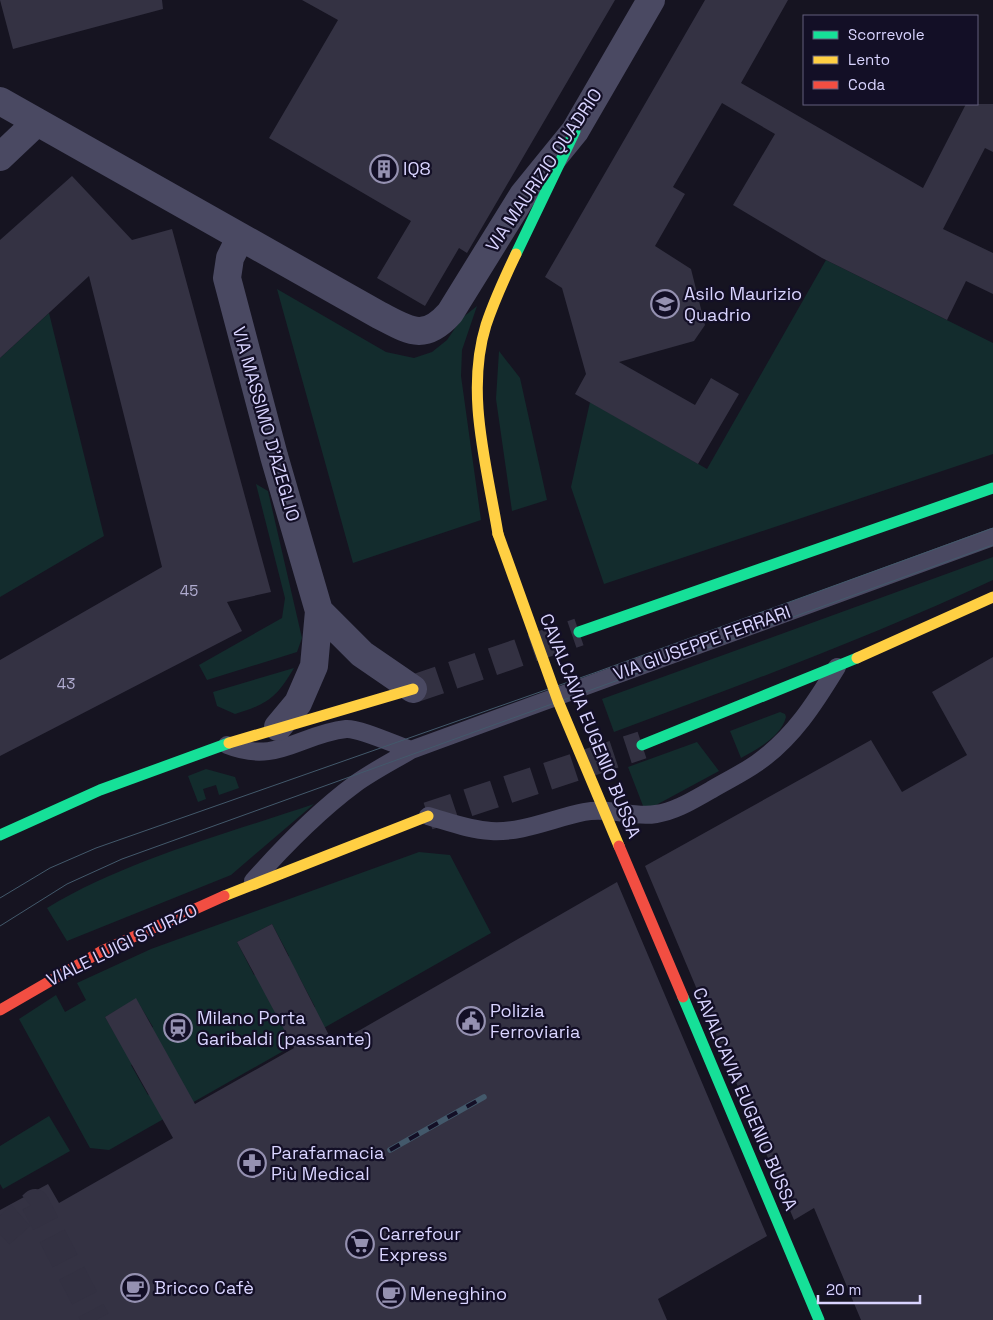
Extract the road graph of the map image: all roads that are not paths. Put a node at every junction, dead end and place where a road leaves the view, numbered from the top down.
1 (651, 0) edge
2 (0, 101) edge
3 (37, 122) junction
4 (575, 131) junction
5 (0, 157) edge
6 (240, 238) junction
7 (993, 488) edge
8 (993, 537) edge
9 (993, 597) edge
10 (319, 611) junction
11 (579, 632) tunnel mouth
12 (837, 666) junction
13 (413, 689) joint
14 (278, 727) junction
15 (227, 745) junction
16 (642, 745) tunnel mouth
17 (411, 750) junction
18 (428, 816) joint
19 (0, 835) edge
20 (248, 886) junction
21 (0, 1010) edge
22 (819, 1320) edge

1 - 4 street, VIA MAURIZIO QUADRIO
2 - 3 street
3 - 5 street
3 - 6 street
4 - 6 street, VIA MAURIZIO QUADRIO
4 - 22 main road, CAVALCAVIA EUGENIO BUSSA, bridge
6 - 10 street, VIA MASSIMO D'AZEGLIO
7 - 11 main road
8 - 17 lane, VIA GIUSEPPE FERRARI
9 - 12 main road
10 - 13 street, VIA MASSIMO D'AZEGLIO
10 - 14 street, VIA MASSIMO D'AZEGLIO
12 - 16 main road
12 - 18 lane
13 - 14 main road
14 - 15 main road
15 - 17 lane
15 - 19 main road
17 - 20 lane, VIALE LUIGI STURZO
18 - 20 main road, VIALE LUIGI STURZO
20 - 21 main road, VIALE LUIGI STURZO

